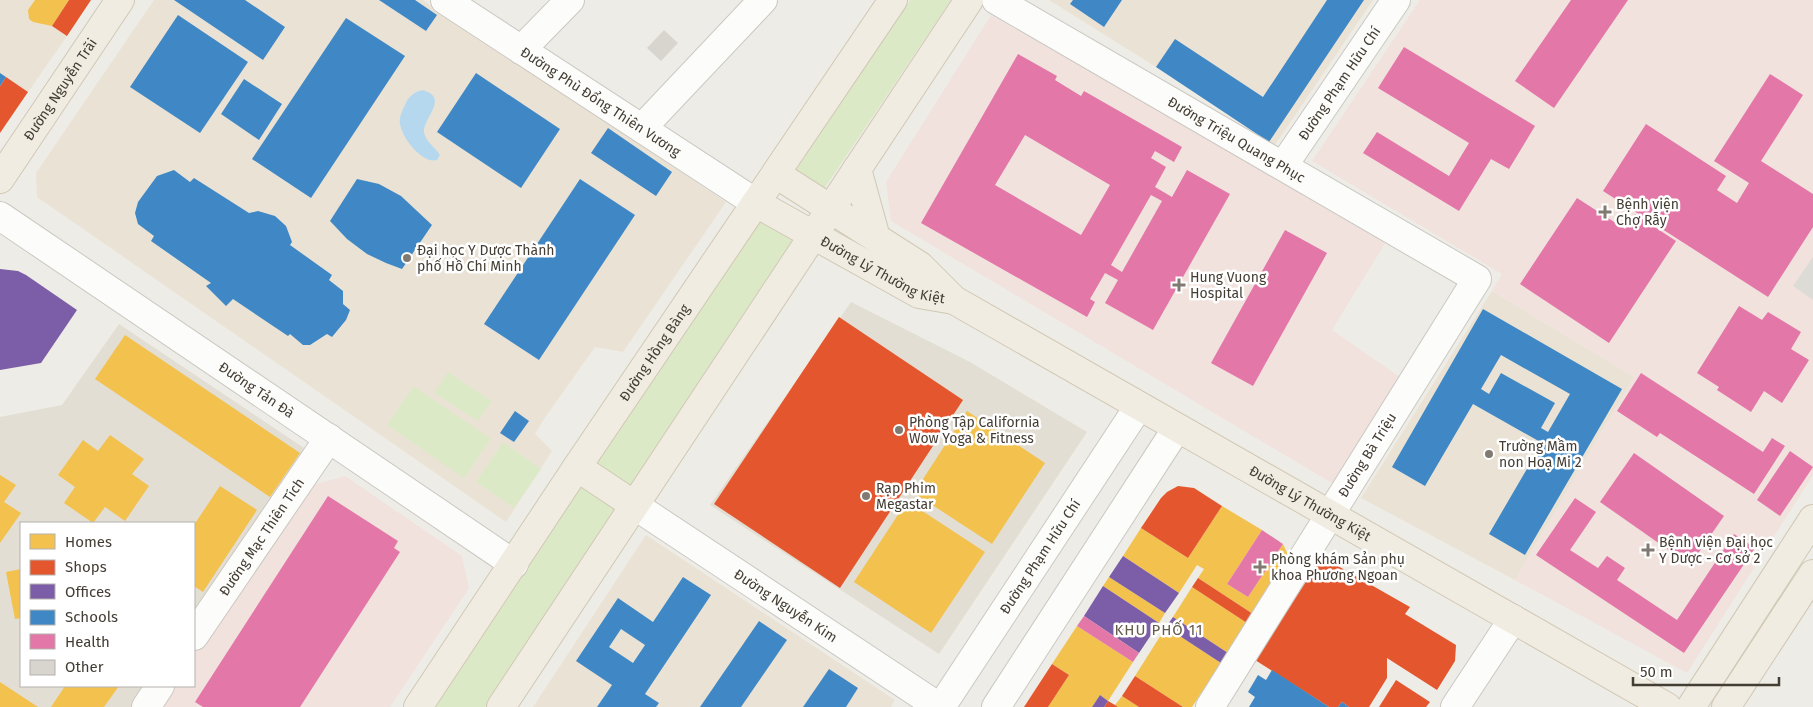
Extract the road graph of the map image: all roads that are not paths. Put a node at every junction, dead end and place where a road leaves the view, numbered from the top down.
1 (120, 0) edge
2 (445, 0) edge
3 (570, 0) edge
4 (762, 0) edge
5 (893, 0) edge
6 (969, 0) edge
7 (996, 0) edge
8 (1396, 0) edge
9 (521, 50) junction
10 (642, 128) junction
11 (1283, 166) junction
12 (857, 169) junction
13 (776, 174) junction
14 (0, 179) edge
15 (756, 203) junction
16 (831, 209) junction
17 (0, 216) edge
18 (814, 236) junction
19 (876, 238) junction
20 (1476, 279) joint
21 (954, 300) junction
22 (1139, 406) junction
23 (1178, 428) junction
24 (329, 438) junction
25 (577, 467) junction
26 (634, 505) junction
27 (1329, 514) junction
28 (1813, 519) edge
29 (514, 564) junction
30 (1813, 574) edge
31 (1513, 619) junction
32 (195, 635) edge
33 (159, 687) edge
34 (146, 707) edge
35 (418, 707) edge
36 (501, 707) edge
37 (940, 707) edge
38 (996, 707) edge
39 (1210, 707) edge
40 (1455, 707) edge
41 (1667, 707) edge
42 (1691, 707) edge
43 (1726, 707) edge

1 - 14 main road, Đường Nguyễn Trãi
2 - 9 street, Đường Phù Đổng Thiên Vương
3 - 9 street
4 - 10 street
5 - 13 main road, Đường Hồng Bàng
6 - 12 main road
7 - 11 street, Đường Triệu Quang Phục
8 - 11 street, Đường Phạm Hữu Chí
9 - 10 street, Đường Phù Đổng Thiên Vương
10 - 15 street, Đường Phù Đổng Thiên Vương
11 - 20 street, Đường Triệu Quang Phục
12 - 16 main road
12 - 19 main road
13 - 15 main road, Đường Hồng Bàng
13 - 16 main road, Đường Lý Thường Kiệt
15 - 18 main road, Đường Lý Thường Kiệt
15 - 25 main road, Đường Hồng Bàng
16 - 18 main road
16 - 19 main road, Đường Lý Thường Kiệt
17 - 24 street, Đường Tản Đà
18 - 21 main road, Đường Lý Thường Kiệt
18 - 26 main road
19 - 21 main road, Đường Lý Thường Kiệt
20 - 27 street, Đường Bà Triệu
21 - 22 main road, Đường Lý Thường Kiệt
22 - 23 main road, Đường Lý Thường Kiệt
22 - 37 street, Đường Phạm Hữu Chí
23 - 27 main road, Đường Lý Thường Kiệt
23 - 38 street
24 - 29 street, Đường Tản Đà
24 - 32 street, Đường Mạc Thiên Tích
25 - 26 main road
25 - 29 main road, Đường Hồng Bàng
26 - 36 main road
26 - 37 street, Đường Nguyễn Kim
27 - 31 main road, Đường Lý Thường Kiệt
27 - 39 street, Đường Bà Triệu
28 - 42 main road
29 - 35 main road, Đường Hồng Bàng
30 - 43 main road
31 - 40 street
31 - 41 main road, Đường Lý Thường Kiệt
33 - 34 street

